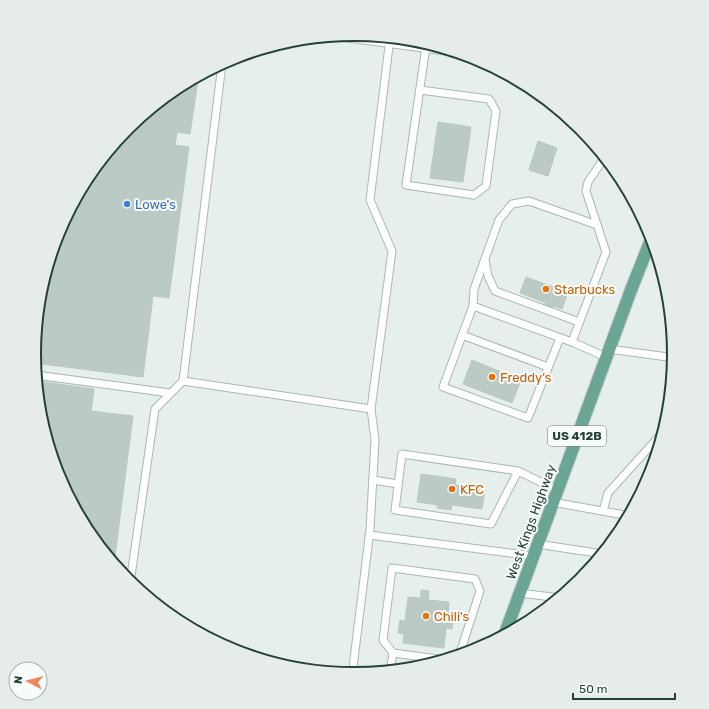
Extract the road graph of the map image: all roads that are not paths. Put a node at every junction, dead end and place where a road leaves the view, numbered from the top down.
1 (389, 43) edge
2 (426, 49) edge
3 (221, 71) edge
4 (420, 90) junction
5 (601, 162) edge
6 (597, 225) junction
7 (648, 247) edge
8 (485, 260) junction
9 (473, 306) junction
10 (579, 322) junction
11 (462, 335) junction
12 (560, 338) junction
13 (572, 342) junction
14 (608, 353) junction
15 (668, 357) edge
16 (548, 368) junction
17 (42, 376) edge
18 (183, 380) junction
19 (170, 394) junction
20 (371, 409) junction
21 (656, 440) edge
22 (518, 471) junction
23 (372, 480) junction
24 (398, 484) junction
25 (557, 490) junction
26 (552, 502) junction
27 (603, 511) junction
28 (624, 515) edge
29 (369, 535) junction
30 (537, 544) junction
31 (596, 553) edge
32 (533, 556) junction
33 (131, 574) edge
34 (520, 593) junction
35 (552, 597) edge
36 (507, 628) edge
37 (461, 649) edge
38 (393, 653) junction
39 (431, 658) edge
40 (391, 665) edge
41 (353, 668) edge

1 - 20 lane
2 - 4 lane
3 - 18 lane
4 - 4 lane
5 - 6 lane
6 - 8 lane
6 - 10 lane
7 - 14 main road, West Kings Highway / US 412B
8 - 9 lane
8 - 10 lane
9 - 11 lane
9 - 12 lane
10 - 13 lane
11 - 16 lane
11 - 16 lane
12 - 13 lane
12 - 16 lane
13 - 14 lane
14 - 15 lane
14 - 25 main road, West Kings Highway / US 412B
17 - 19 lane
18 - 19 lane
18 - 20 lane
19 - 33 lane
20 - 23 lane
21 - 27 lane
22 - 24 lane
22 - 24 lane
22 - 25 lane
23 - 24 lane
23 - 29 lane
25 - 26 main road, West Kings Highway / US 412B
26 - 27 lane
26 - 30 main road, West Kings Highway / US 412B
27 - 28 lane
29 - 32 lane
29 - 41 lane
30 - 31 lane
30 - 32 main road, West Kings Highway / US 412B
32 - 34 main road, West Kings Highway / US 412B
34 - 35 lane
34 - 36 main road, West Kings Highway / US 412B
37 - 38 lane
38 - 39 lane
38 - 40 lane

